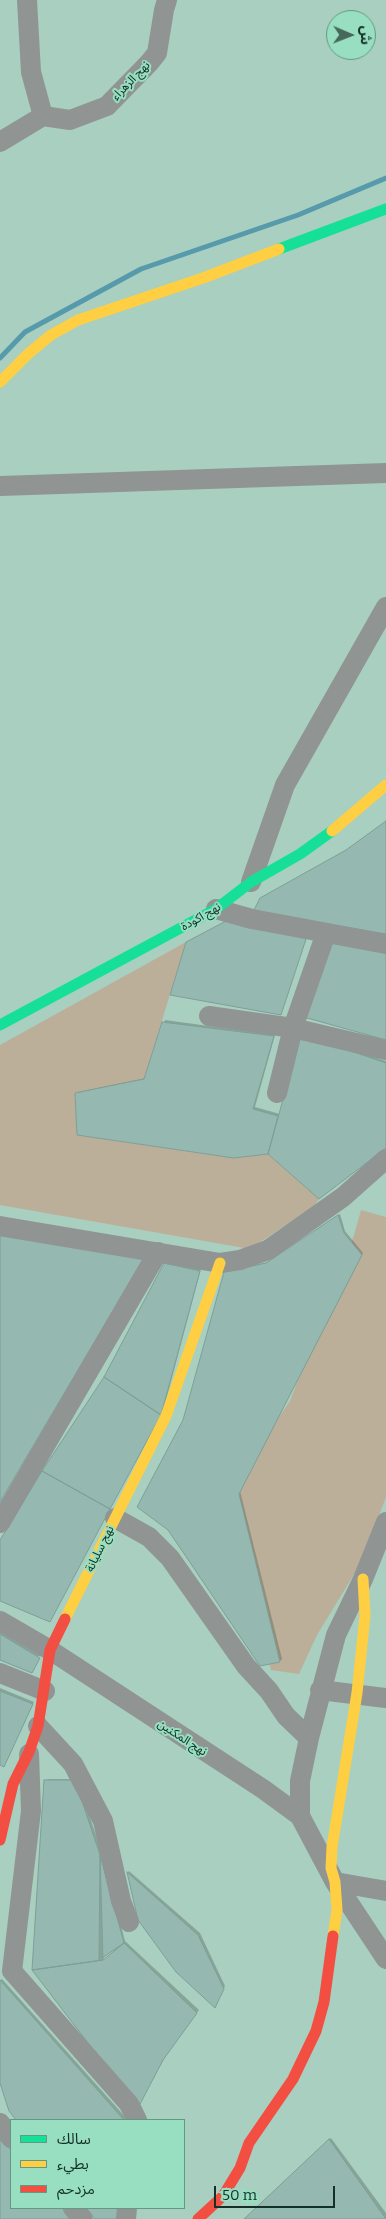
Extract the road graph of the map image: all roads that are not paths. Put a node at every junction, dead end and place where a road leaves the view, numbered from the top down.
1 (26, 0) edge
2 (167, 0) edge
3 (43, 116) junction
4 (0, 142) edge
5 (386, 209) edge
6 (0, 382) edge
7 (386, 473) edge
8 (0, 486) edge
9 (386, 607) edge
10 (386, 785) edge
11 (251, 882) junction
12 (216, 909) junction
13 (326, 933) junction
14 (386, 944) edge
15 (209, 1016) dead end
16 (0, 1025) edge
17 (293, 1028) junction
18 (386, 1050) edge
19 (277, 1093) dead end
20 (386, 1159) edge
21 (0, 1226) edge
22 (158, 1252) junction
23 (220, 1263) junction
24 (115, 1518) junction
25 (386, 1522) edge
26 (0, 1523) edge
27 (363, 1579) junction
28 (0, 1621) edge
29 (50, 1650) junction
30 (0, 1673) edge
31 (320, 1690) junction
32 (45, 1691) junction
33 (357, 1693) junction
34 (386, 1698) edge
35 (38, 1726) junction
36 (309, 1738) junction
37 (29, 1752) junction
38 (6, 1782) edge
39 (300, 1816) junction
40 (0, 1840) edge
41 (335, 1882) junction
42 (386, 1891) edge
43 (129, 1922) dead end
44 (386, 1959) edge
45 (136, 2119) edge
46 (0, 2123) edge
47 (10, 2137) edge
48 (74, 2209) edge
49 (83, 2219) edge
50 (198, 2219) edge

1 - 3 street
2 - 3 street, نهج الزهراء
3 - 4 street
5 - 6 street
7 - 8 street
9 - 11 street
10 - 11 street, نهج اكودة
11 - 12 street, نهج اكودة
12 - 13 street
12 - 16 street, نهج اكودة
13 - 14 street
13 - 17 street
15 - 17 street
17 - 18 street
17 - 19 street
20 - 23 street
21 - 22 street
22 - 23 street
22 - 26 street
23 - 24 street, نهج سليانة
24 - 29 street, نهج سليانة
24 - 36 street
25 - 27 street
27 - 31 street
27 - 33 street
28 - 29 street, نهج المكنين
29 - 32 street, نهج سليانة
29 - 39 street, نهج المكنين
30 - 32 street
31 - 33 street
31 - 36 street
32 - 35 street, نهج سليانة
33 - 34 street
33 - 41 street
35 - 37 street, نهج سليانة
35 - 43 street
36 - 39 street
37 - 38 street, نهج سليانة
37 - 45 street
38 - 40 street, نهج سليانة
39 - 41 street, نهج المكنين
41 - 42 street
41 - 44 street, نهج المكنين
41 - 50 street
46 - 47 street
48 - 49 street

